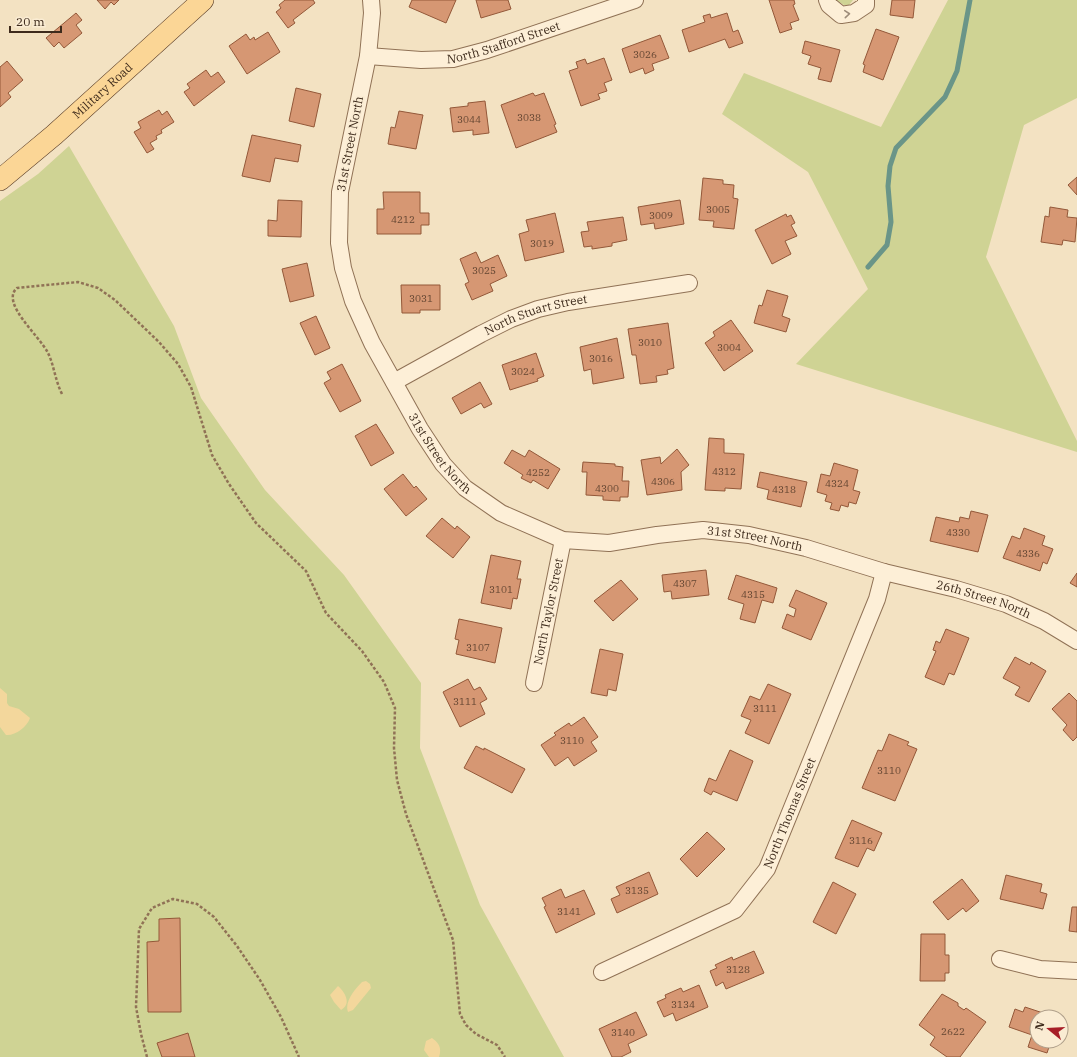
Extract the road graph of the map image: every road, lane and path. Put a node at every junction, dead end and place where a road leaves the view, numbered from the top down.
1 (203, 0) edge
2 (371, 0) edge
3 (635, 0) edge
4 (827, 0) edge
5 (866, 0) edge
6 (368, 56) junction
7 (0, 180) edge
8 (689, 283) dead end
9 (9, 291) dead end
10 (24, 328) dead end
11 (394, 382) junction
12 (62, 394) dead end
13 (563, 540) junction
14 (884, 572) junction
15 (1077, 641) edge
16 (534, 682) dead end
17 (1000, 959) dead end
18 (1077, 971) edge
19 (602, 972) dead end
20 (147, 1057) edge
21 (299, 1057) edge
22 (505, 1057) edge

1 - 7 main road, Military Road
2 - 6 street, 31st Street North
3 - 6 street, North Stafford Street
4 -> 5 street
6 - 11 street, 31st Street North
8 - 11 street, North Stuart Street
9 - 22 path
10 - 12 path
11 - 13 street, 31st Street North
13 - 14 street, 31st Street North
13 - 16 street, North Taylor Street
14 - 15 street, 26th Street North
14 - 19 street, North Thomas Street
17 - 18 street
20 - 21 path

